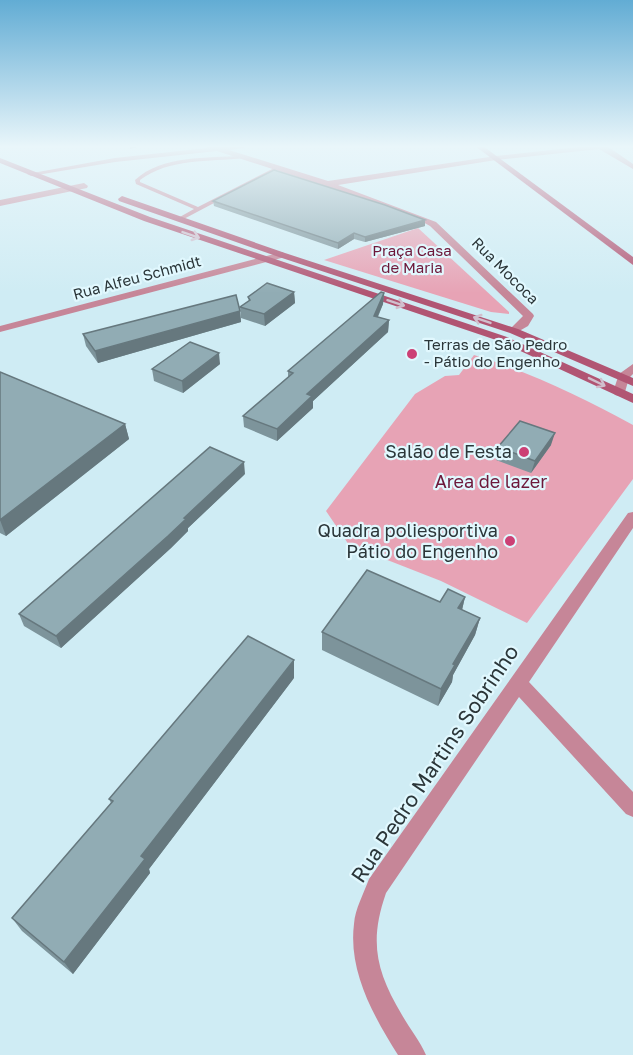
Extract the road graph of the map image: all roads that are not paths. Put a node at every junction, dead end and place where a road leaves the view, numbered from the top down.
1 (38, 195) edge
2 (85, 195) edge
3 (111, 195) edge
4 (163, 195) edge
5 (225, 195) edge
6 (360, 195) edge
7 (545, 195) edge
8 (0, 203) edge
9 (198, 209) junction
10 (180, 219) junction
11 (282, 255) junction
12 (264, 261) junction
13 (633, 262) edge
14 (0, 329) edge
15 (514, 331) junction
16 (633, 368) edge
17 (628, 380) edge
18 (619, 392) junction
19 (633, 399) edge
20 (633, 517) edge
21 (518, 683) junction
22 (633, 807) edge
23 (413, 1055) edge

1 - 8 street
2 -> 12 street
3 - 10 street
4 - 9 lane
5 - 9 lane
6 - 15 street, Rua Mococa
7 - 13 street
9 - 10 lane
10 - 11 street
11 - 12 street, Rua Alfeu Schmidt
15 -> 11 street
12 - 14 street, Rua Alfeu Schmidt
12 -> 18 street
15 - 17 street
16 - 17 street
17 - 18 street
18 - 19 street
20 - 21 street, Rua Pedro Martins Sobrinho
21 - 22 street
21 - 23 street, Rua Pedro Martins Sobrinho

